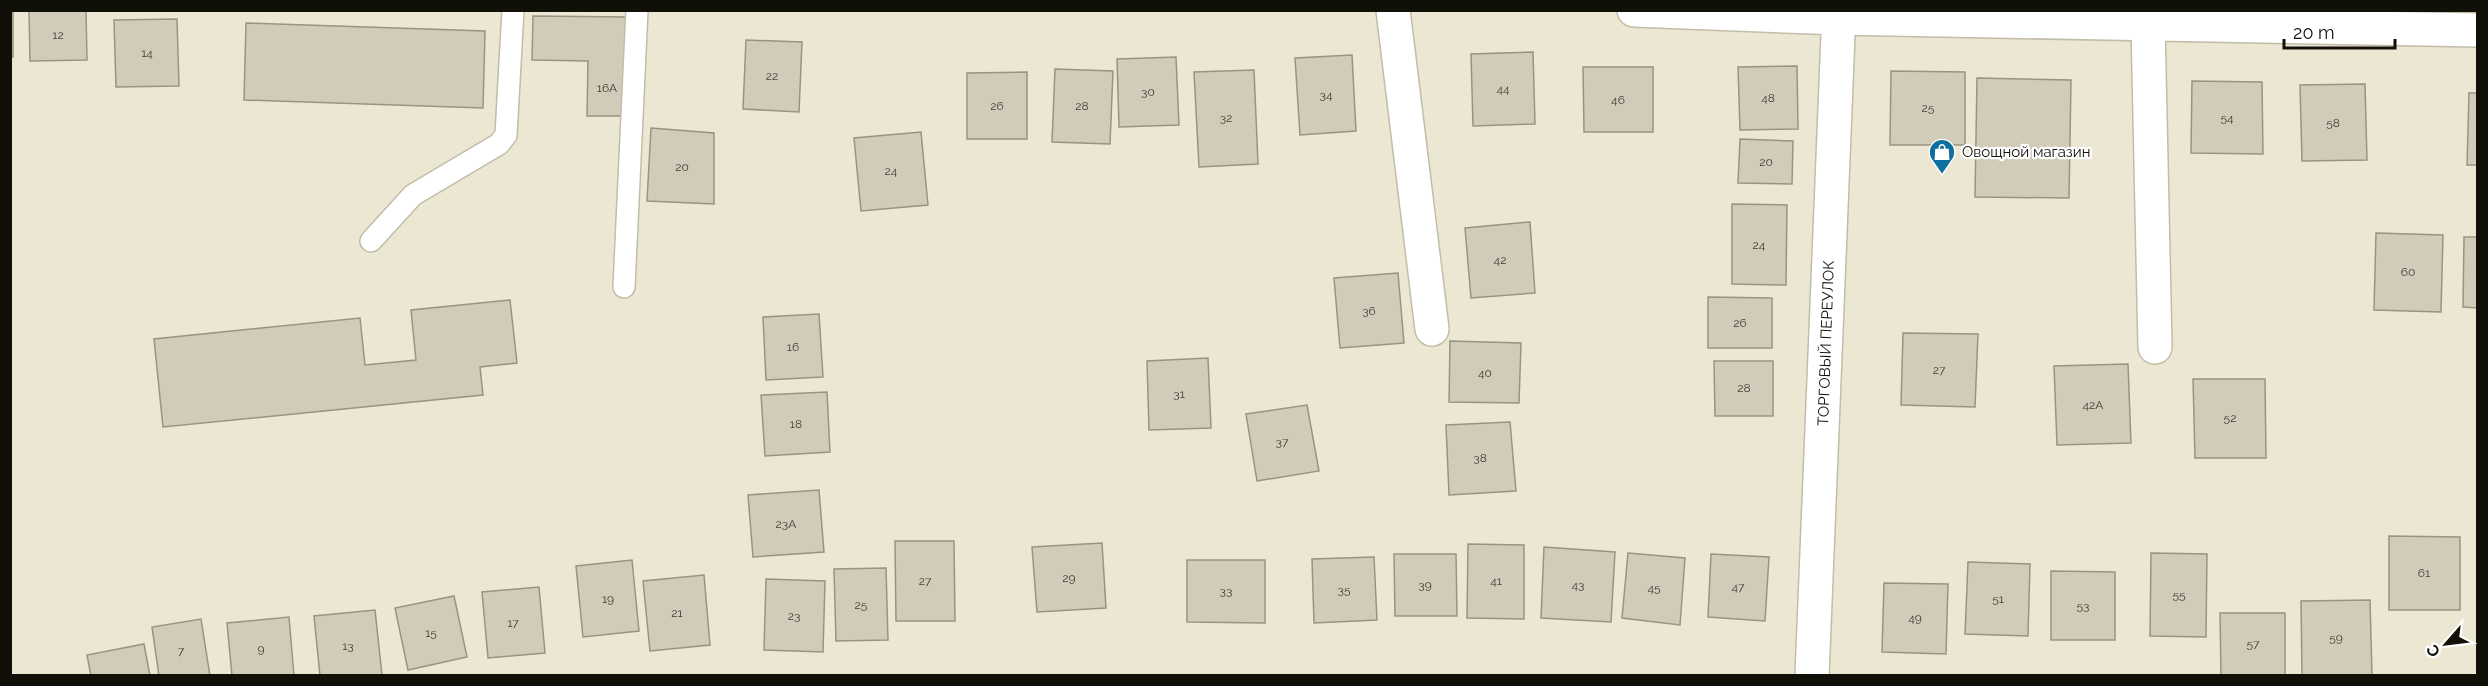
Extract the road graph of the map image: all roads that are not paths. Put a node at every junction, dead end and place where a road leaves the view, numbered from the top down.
1 (513, 10) edge
2 (637, 10) edge
3 (1394, 10) edge
4 (1634, 10) edge
5 (1839, 14) edge
6 (2148, 24) junction
7 (2478, 30) edge
8 (371, 241) dead end
9 (624, 287) dead end
10 (1431, 329) dead end
11 (2155, 347) dead end
12 (1812, 675) edge

1 - 8 lane
2 - 9 lane
3 - 10 street
4 - 5 street
5 - 6 street
5 - 12 street, ТОРГОВЫЙ ПЕРЕУЛОК
6 - 7 street
6 - 11 street

